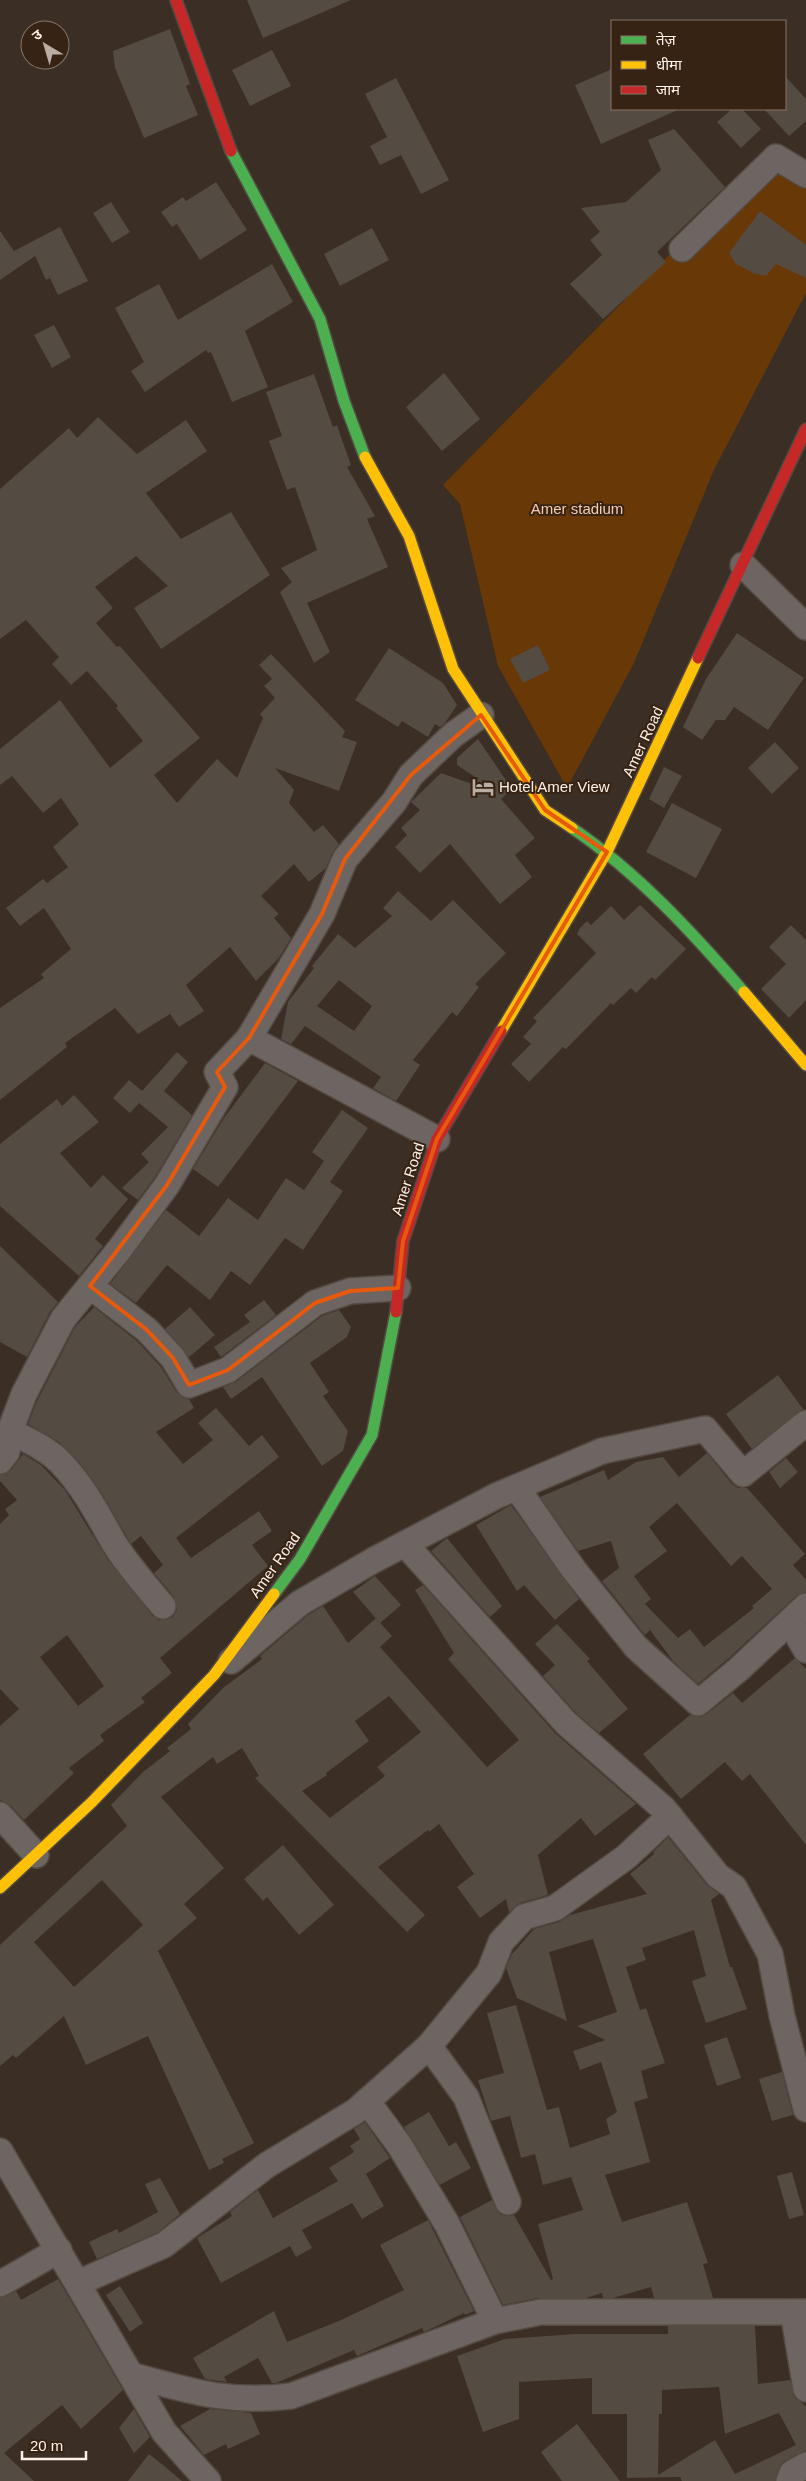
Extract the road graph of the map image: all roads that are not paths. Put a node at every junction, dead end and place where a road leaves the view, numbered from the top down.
1 (176, 0) edge
2 (806, 175) edge
3 (682, 249) dead end
4 (806, 429) edge
5 (743, 565) junction
6 (806, 627) edge
7 (481, 715) junction
8 (607, 852) junction
9 (249, 1038) junction
10 (806, 1065) edge
11 (437, 1140) junction
12 (90, 1286) junction
13 (398, 1288) junction
14 (806, 1423) edge
15 (10, 1431) junction
16 (0, 1461) edge
17 (517, 1488) junction
18 (405, 1544) junction
19 (164, 1606) dead end
20 (798, 1614) edge
21 (806, 1650) edge
22 (214, 1675) junction
23 (0, 1815) edge
24 (670, 1816) junction
25 (36, 1855) junction
26 (0, 1888) edge
27 (429, 2046) junction
28 (367, 2101) junction
29 (806, 2108) edge
30 (0, 2152) edge
31 (508, 2202) dead end
32 (59, 2250) junction
33 (78, 2283) junction
34 (0, 2284) edge
35 (800, 2312) edge
36 (495, 2321) junction
37 (131, 2375) junction
38 (806, 2389) edge
39 (806, 2465) edge
40 (208, 2481) edge
41 (789, 2481) edge

1 - 7 main road
2 - 3 street
4 - 5 main road, Amer Road
5 - 6 street
5 - 8 main road, Amer Road
7 - 8 main road
7 - 9 street
8 - 10 main road
8 - 11 main road, Amer Road
9 - 11 street
9 - 12 street
11 - 13 main road, Amer Road
12 - 13 street
12 - 15 street
13 - 22 main road, Amer Road
14 - 17 street
15 - 16 street
15 - 19 street
17 - 18 street
17 - 20 street
18 - 22 street
18 - 24 street
20 - 21 street
22 - 25 main road, Amer Road
23 - 25 street
24 - 27 street
24 - 29 street
25 - 26 main road, Amer Road
27 - 28 street
27 - 31 street
28 - 33 street
28 - 36 street
30 - 32 street
32 - 33 street
32 - 34 street
33 - 37 street
35 - 36 street
35 - 38 street
36 - 37 street
37 - 40 street
39 - 41 street

